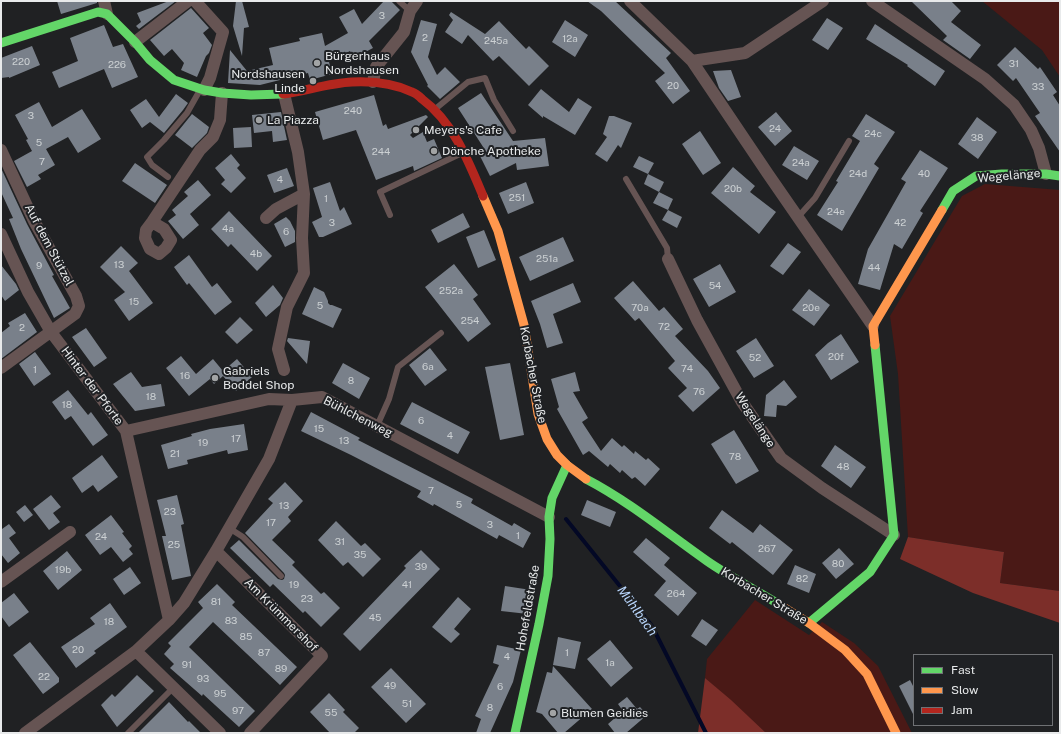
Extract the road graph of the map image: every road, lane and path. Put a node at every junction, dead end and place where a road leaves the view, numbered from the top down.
1 (104, 1) edge
2 (188, 1) edge
3 (195, 1) edge
4 (399, 1) edge
5 (630, 1) edge
6 (823, 1) edge
7 (872, 1) edge
8 (414, 6) edge
9 (107, 14) junction
10 (135, 42) junction
11 (1, 43) edge
12 (692, 61) junction
13 (373, 82) junction
14 (202, 89) junction
15 (222, 93) junction
16 (284, 94) junction
17 (434, 110) junction
18 (513, 131) dead end
19 (849, 141) dead end
20 (1, 150) edge
21 (463, 152) junction
22 (1046, 174) junction
23 (1060, 176) edge
24 (168, 177) dead end
25 (626, 179) dead end
26 (304, 194) junction
27 (390, 215) dead end
28 (798, 217) junction
29 (266, 218) dead end
30 (152, 222) dead end
31 (1, 234) edge
32 (668, 259) joint
33 (874, 326) junction
34 (51, 332) junction
35 (441, 333) dead end
36 (1, 368) edge
37 (284, 370) dead end
38 (292, 400) junction
39 (377, 426) junction
40 (126, 431) junction
41 (567, 465) junction
42 (548, 517) junction
43 (229, 528) junction
44 (70, 532) dead end
45 (894, 535) junction
46 (216, 551) junction
47 (281, 576) dead end
48 (1, 582) edge
49 (169, 620) junction
50 (809, 623) junction
51 (136, 651) junction
52 (173, 688) junction
53 (25, 733) edge
54 (128, 733) edge
55 (220, 733) edge
56 (250, 733) edge
57 (516, 733) edge
58 (896, 733) edge

1 - 9 street
2 - 10 street
3 - 14 street
4 - 8 lane
5 - 12 street
6 - 12 street
7 - 22 street, Wegelänge
8 - 13 street
9 - 10 street, Korbacher Straße
9 - 11 street
10 - 14 street, Korbacher Straße
12 - 28 street
13 - 16 street, Korbacher Straße
13 - 17 street, Korbacher Straße
14 - 15 street, Korbacher Straße
14 - 24 lane
15 - 16 street, Korbacher Straße
15 - 30 street
16 - 26 street
17 - 18 lane
17 - 21 street, Korbacher Straße
19 - 28 lane
20 - 34 street, Auf dem Stützel
21 - 27 lane
21 - 41 street, Korbacher Straße
22 - 23 street
22 - 33 street, Wegelänge
25 - 32 lane
26 - 29 street
26 - 37 street
28 - 33 street
31 - 34 street, Hinter der Pforte
32 - 45 street, Wegelänge
33 - 45 street
34 - 36 street
34 - 40 street, Hinter der Pforte
35 - 39 lane
38 - 39 street, Bühlchenweg
38 - 40 street, Bühlchenweg
38 - 43 street
39 - 42 street, Bühlchenweg
40 - 49 street, Hinter der Pforte
41 - 42 street, Hohefeldstraße
41 - 50 street, Korbacher Straße
42 - 57 street, Hohefeldstraße
43 - 46 street
43 - 47 lane
44 - 48 street
45 - 50 street
46 - 49 street
46 - 56 street, Am Krümmershof
49 - 51 street
50 - 58 street, Korbacher Straße
51 - 52 street
51 - 53 street
52 - 54 lane
52 - 55 street

